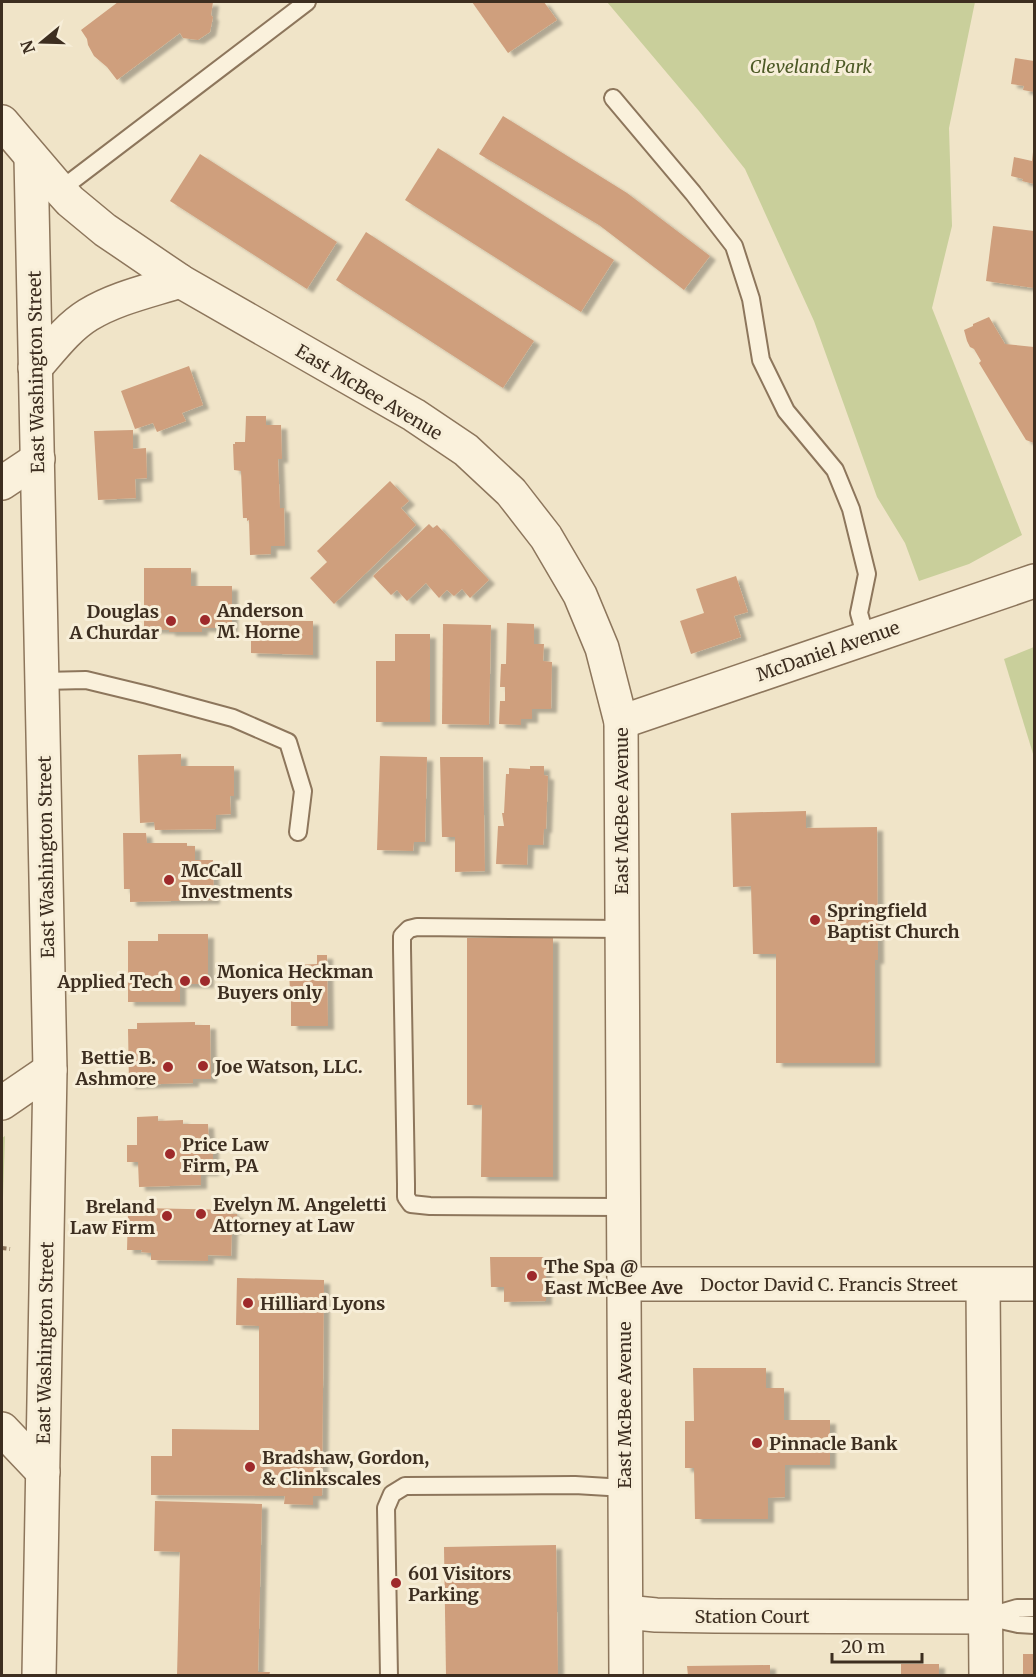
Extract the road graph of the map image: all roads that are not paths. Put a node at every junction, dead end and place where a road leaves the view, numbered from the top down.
1 (307, 2) edge
2 (613, 98) dead end
3 (2, 122) edge
4 (31, 157) junction
5 (60, 190) junction
6 (180, 281) junction
7 (35, 368) junction
8 (38, 459) junction
9 (2, 483) edge
10 (1032, 582) edge
11 (866, 638) junction
12 (43, 681) junction
13 (621, 722) junction
14 (298, 832) dead end
15 (622, 930) junction
16 (50, 1070) junction
17 (2, 1103) edge
18 (623, 1207) junction
19 (624, 1284) junction
20 (1035, 1284) edge
21 (983, 1285) junction
22 (2, 1429) edge
23 (43, 1472) junction
24 (624, 1488) junction
25 (1035, 1608) edge
26 (626, 1612) junction
27 (986, 1617) junction
28 (1035, 1625) edge
29 (39, 1676) edge
30 (389, 1676) edge
31 (626, 1676) edge
32 (986, 1676) edge

1 - 5 lane
2 - 11 lane
3 - 4 street
4 - 5 street, East McBee Avenue
4 - 7 street, East Washington Street
5 - 6 street, East McBee Avenue
6 - 7 street
6 - 13 street, East McBee Avenue
7 - 8 street, East Washington Street
8 - 9 street
8 - 12 street, East Washington Street
10 - 11 street, McDaniel Avenue
11 - 13 street, McDaniel Avenue
12 - 14 lane
12 - 16 street, East Washington Street
13 - 15 street, East McBee Avenue
15 - 18 street, East McBee Avenue
15 - 18 lane
16 - 17 street
16 - 23 street, East Washington Street
18 - 19 street, East McBee Avenue
19 - 21 street, Doctor David C. Francis Street
19 - 24 street, East McBee Avenue
20 - 21 street, Doctor David C. Francis Street
21 - 27 street
22 - 23 street
23 - 29 street, East Washington Street
24 - 26 street, East McBee Avenue
24 - 30 lane
25 - 27 lane
26 - 27 street, Station Court
26 - 31 street, East McBee Avenue
27 - 28 lane
27 - 32 street

